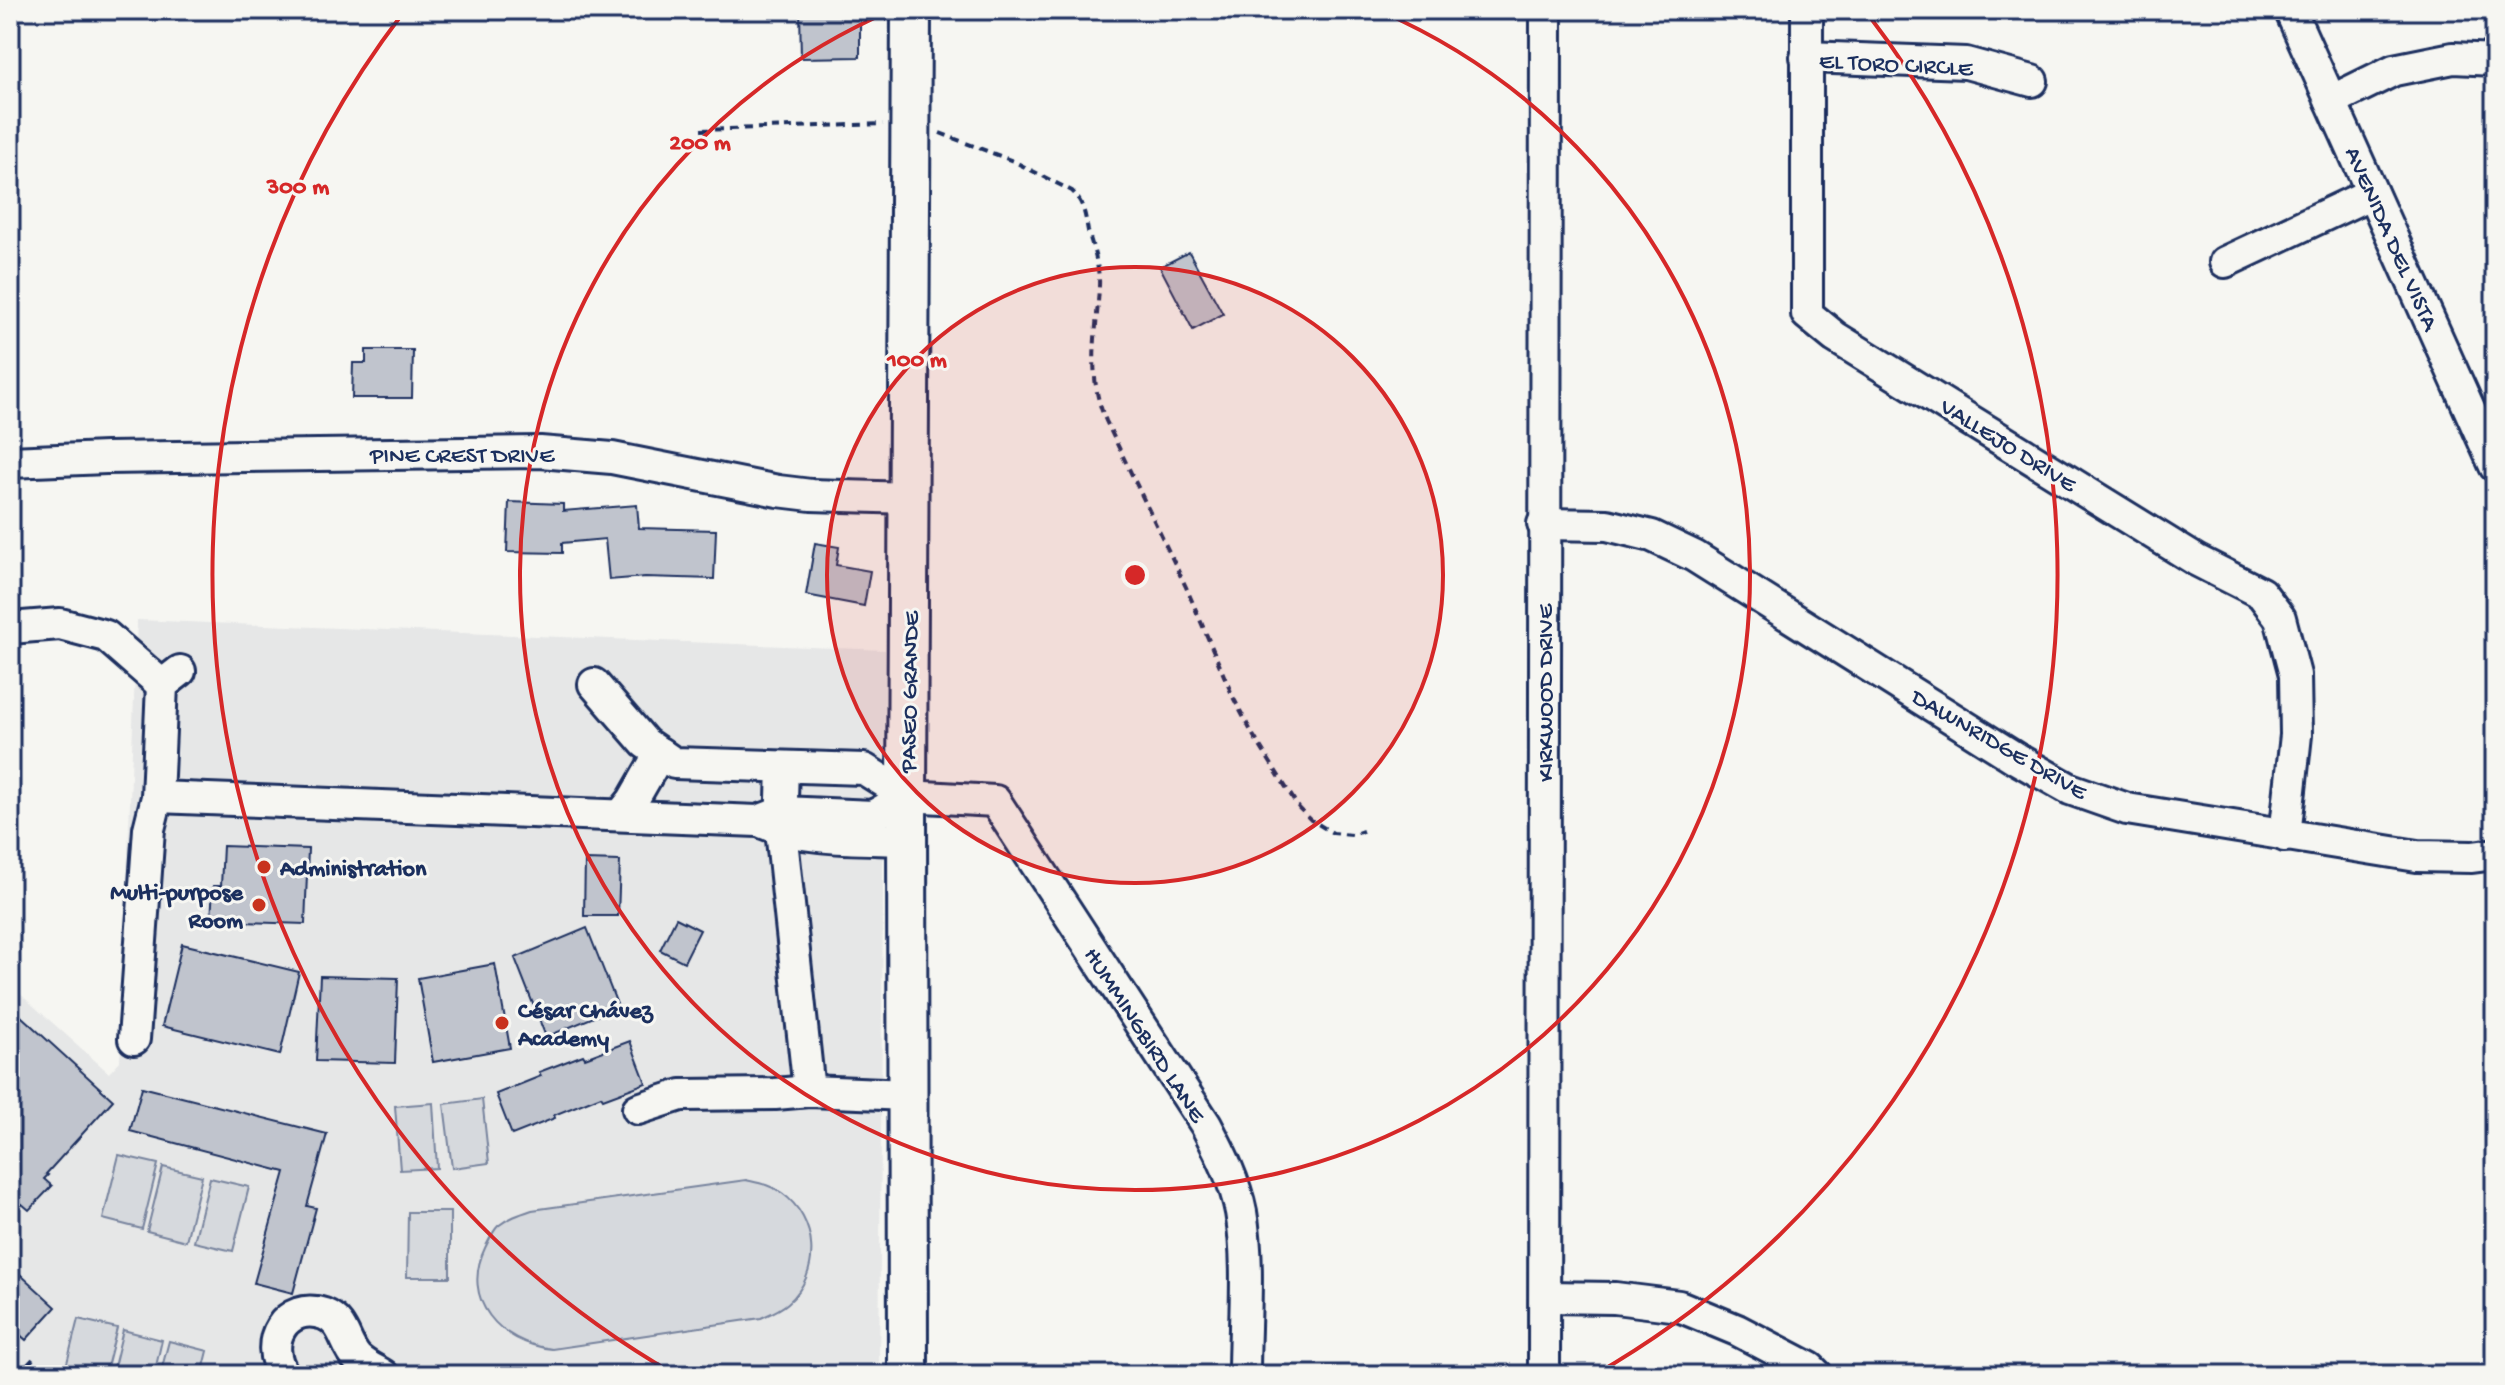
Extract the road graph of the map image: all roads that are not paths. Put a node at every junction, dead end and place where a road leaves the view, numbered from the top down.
1 (911, 10) edge
2 (1546, 10) edge
3 (1807, 10) edge
4 (2290, 10) edge
5 (1806, 57) junction
6 (2495, 60) edge
7 (2032, 81) dead end
8 (2331, 101) junction
9 (2372, 193) junction
10 (2225, 262) dead end
11 (2486, 424) edge
12 (10, 462) edge
13 (2495, 466) edge
14 (910, 498) junction
15 (1543, 524) junction
16 (10, 628) edge
17 (594, 684) dead end
18 (660, 753) junction
19 (783, 767) junction
20 (907, 796) junction
21 (157, 797) junction
22 (621, 815) junction
23 (774, 821) junction
24 (2285, 836) junction
25 (907, 840) junction
26 (2495, 854) edge
27 (134, 1039) dead end
28 (809, 1091) junction
29 (908, 1095) junction
30 (638, 1109) dead end
31 (1545, 1297) junction
32 (284, 1375) edge
33 (383, 1375) edge
34 (908, 1375) edge
35 (1244, 1375) edge
36 (1544, 1375) edge
37 (1817, 1375) edge

1 - 14 main road, PASEO GRANDE
2 - 15 street, KIRKWOOD DRIVE
3 - 5 street, VALLEJO DRIVE
4 - 8 street, AVENIDA DEL VISTA
5 - 7 street, EL TORO CIRCLE
5 - 24 street, VALLEJO DRIVE
6 - 8 street
8 - 9 street, AVENIDA DEL VISTA
9 - 10 street
9 - 11 street, AVENIDA DEL VISTA
11 - 13 street, AVENIDA DEL VISTA
12 - 14 street, PINE CREST DRIVE
14 - 20 main road, PASEO GRANDE
15 - 24 street, DAWNRIDGE DRIVE
15 - 31 street, KIRKWOOD DRIVE
16 - 21 street
17 - 18 street
18 - 19 street
18 - 22 street
19 - 20 street
19 - 23 street
20 - 23 street
20 - 25 main road, PASEO GRANDE
20 - 35 street, HUMMINGBIRD LANE
21 - 22 street
21 - 27 street
22 - 23 street
23 - 25 street
23 - 28 street
24 - 26 street, DAWNRIDGE DRIVE
25 - 29 main road, PASEO GRANDE
28 - 29 street
28 - 30 street
29 - 34 main road, PASEO GRANDE
31 - 36 street, KIRKWOOD DRIVE
31 - 37 street
32 - 33 street

